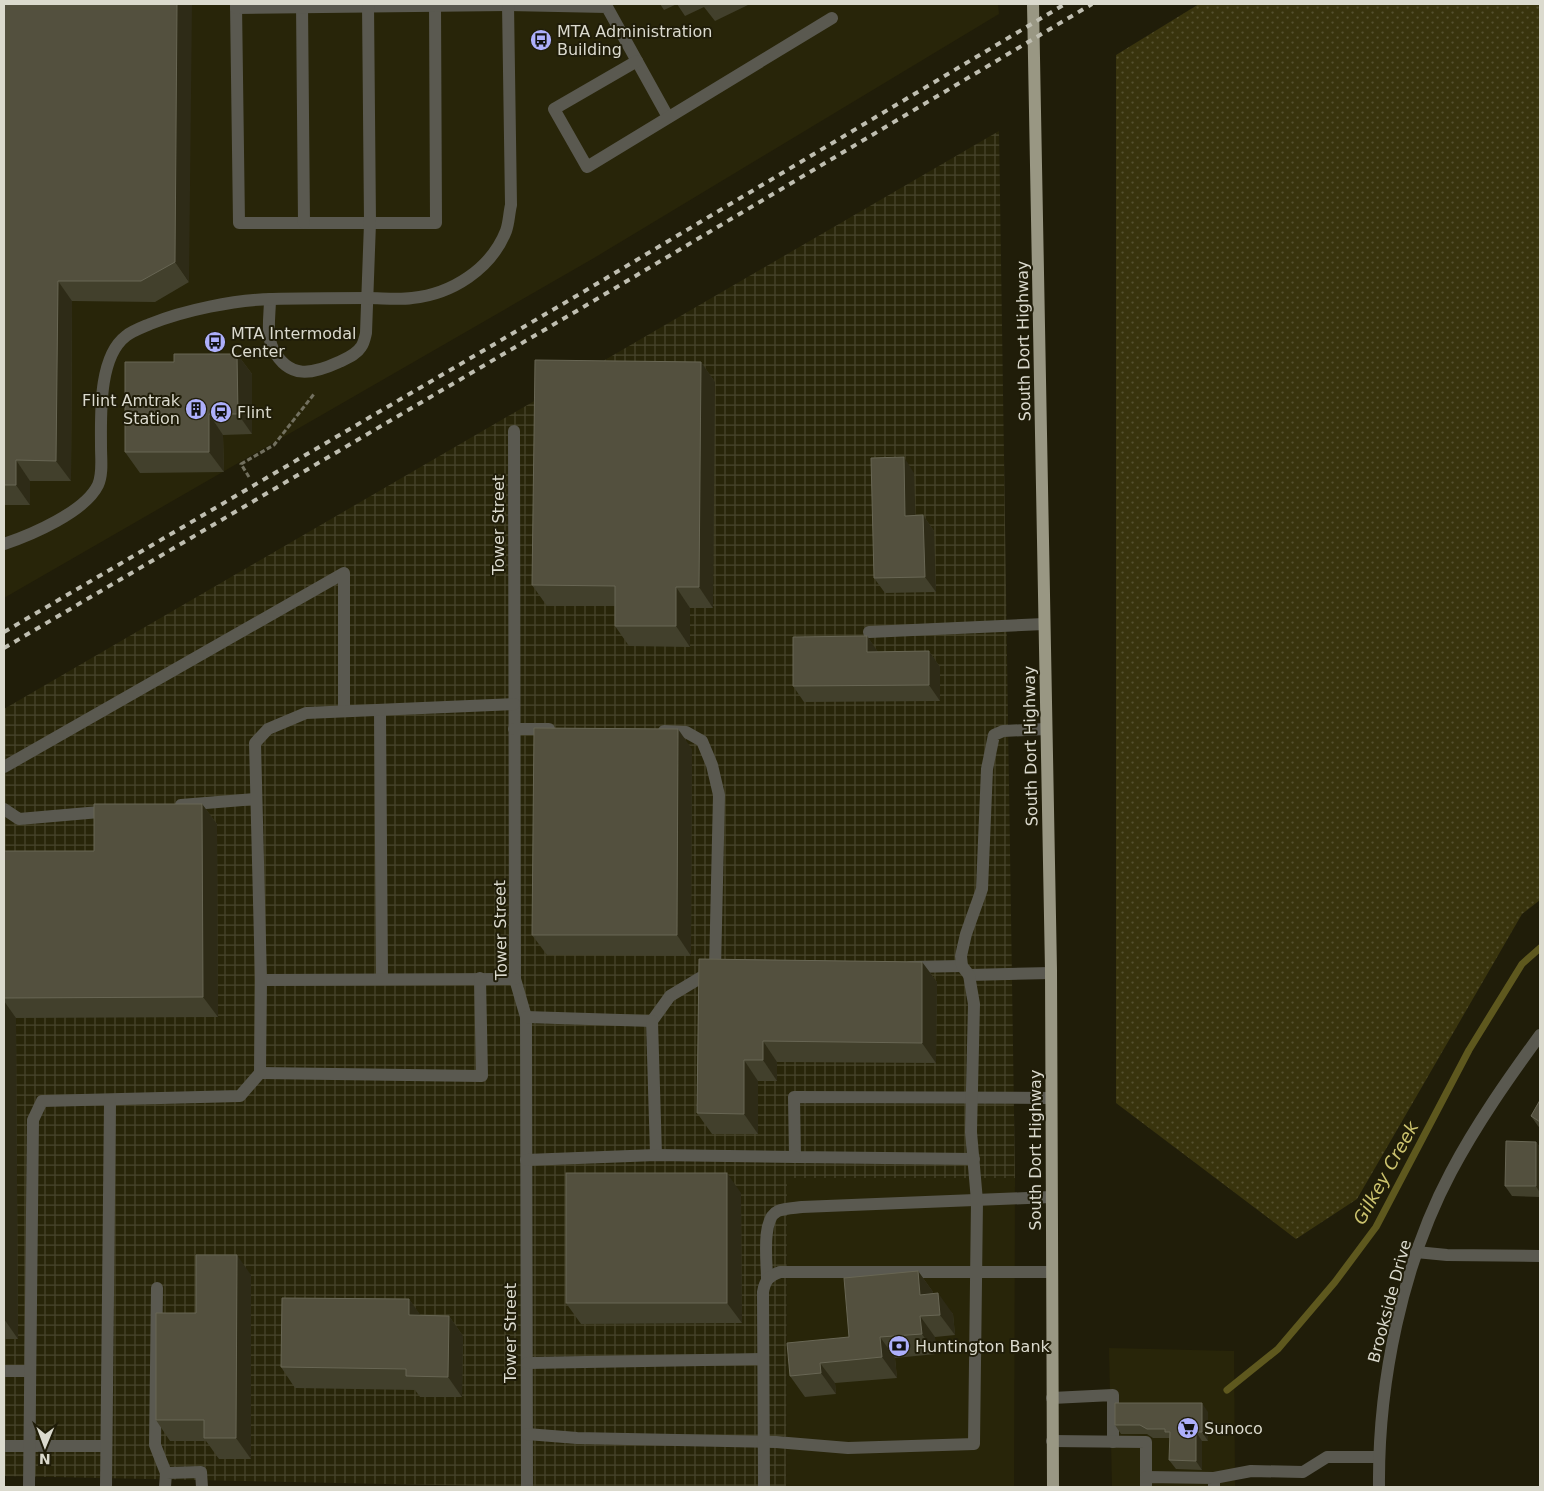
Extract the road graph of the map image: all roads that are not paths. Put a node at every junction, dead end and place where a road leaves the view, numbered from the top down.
1 (1033, 4) edge
2 (368, 5) edge
3 (435, 5) edge
4 (508, 5) edge
5 (236, 6) edge
6 (302, 6) edge
7 (832, 18) dead end
8 (637, 61) junction
9 (668, 118) junction
10 (304, 223) junction
11 (370, 223) junction
12 (368, 298) junction
13 (270, 299) junction
14 (514, 431) dead end
15 (4, 544) edge
16 (1044, 624) junction
17 (869, 632) dead end
18 (514, 704) junction
19 (380, 710) junction
20 (344, 711) junction
21 (514, 729) junction
22 (1046, 729) junction
23 (562, 730) edge
24 (648, 731) edge
25 (4, 767) edge
26 (255, 799) junction
27 (167, 806) edge
28 (4, 809) edge
29 (127, 810) edge
30 (893, 967) edge
31 (966, 970) junction
32 (1051, 973) junction
33 (480, 978) junction
34 (382, 979) junction
35 (515, 979) junction
36 (261, 980) junction
37 (526, 1017) junction
38 (652, 1021) junction
39 (1540, 1035) edge
40 (260, 1073) junction
41 (973, 1098) junction
42 (1051, 1098) junction
43 (110, 1100) junction
44 (656, 1155) junction
45 (795, 1157) junction
46 (974, 1159) junction
47 (526, 1160) junction
48 (1051, 1197) junction
49 (977, 1201) junction
50 (1416, 1252) junction
51 (1540, 1256) edge
52 (1051, 1272) junction
53 (977, 1273) junction
54 (767, 1279) junction
55 (157, 1288) dead end
56 (763, 1358) junction
57 (527, 1363) junction
58 (30, 1371) junction
59 (4, 1372) edge
60 (1052, 1398) junction
61 (527, 1434) junction
62 (1052, 1441) junction
63 (762, 1442) junction
64 (1113, 1442) junction
65 (29, 1445) junction
66 (4, 1446) edge
67 (106, 1446) junction
68 (1379, 1457) junction
69 (166, 1473) junction
70 (1146, 1482) edge
71 (1214, 1483) edge
72 (28, 1487) edge
73 (106, 1487) edge
74 (165, 1487) edge
75 (202, 1487) edge
76 (527, 1487) edge
77 (764, 1487) edge
78 (1054, 1487) edge
79 (1379, 1487) edge

1 - 16 main road, South Dort Highway
2 - 3 street
2 - 6 street
2 - 11 street
3 - 4 street
3 - 11 street
4 - 8 street
4 - 12 street
5 - 6 street
5 - 10 street
6 - 10 street
7 - 9 street
8 - 9 street
8 - 9 street
10 - 11 street
11 - 12 street
12 - 13 street
12 - 13 street
13 - 15 street
14 - 18 street, Tower Street
16 - 17 street
16 - 22 main road, South Dort Highway
18 - 19 street
18 - 21 street, Tower Street
19 - 20 street
19 - 34 street
20 - 25 street
20 - 26 street
21 - 23 street
21 - 35 street, Tower Street
22 - 31 street
22 - 32 main road, South Dort Highway
24 - 38 street
26 - 27 street
26 - 36 street
28 - 29 street
30 - 31 street
31 - 32 street
31 - 41 street
32 - 42 main road, South Dort Highway
33 - 34 street
33 - 35 street
33 - 40 street
34 - 36 street
35 - 37 street, Tower Street
36 - 40 street
37 - 38 street
37 - 47 street, Tower Street
38 - 44 street
39 - 50 street, Brookside Drive
40 - 43 street
41 - 42 street
41 - 45 street
41 - 46 street
42 - 48 main road, South Dort Highway
43 - 58 street
43 - 67 street
44 - 45 street
44 - 47 street
45 - 46 street
46 - 49 street
47 - 57 street, Tower Street
48 - 49 street
48 - 52 main road, South Dort Highway
49 - 53 street
49 - 54 street
50 - 51 street
50 - 68 street, Brookside Drive
52 - 53 street
52 - 60 main road, South Dort Highway
53 - 54 street
53 - 63 street
54 - 56 street
55 - 69 street
56 - 57 street
56 - 63 street
57 - 61 street, Tower Street
58 - 59 street
58 - 65 street
60 - 62 main road, South Dort Highway
60 - 64 street
61 - 63 street
61 - 76 street, Tower Street
62 - 64 street
62 - 78 main road, South Dort Highway
63 - 77 street
64 - 70 street
65 - 66 street
65 - 67 street
65 - 72 street
67 - 73 street
68 - 71 street
68 - 79 street, Brookside Drive
69 - 74 street
69 - 75 street
70 - 71 street

